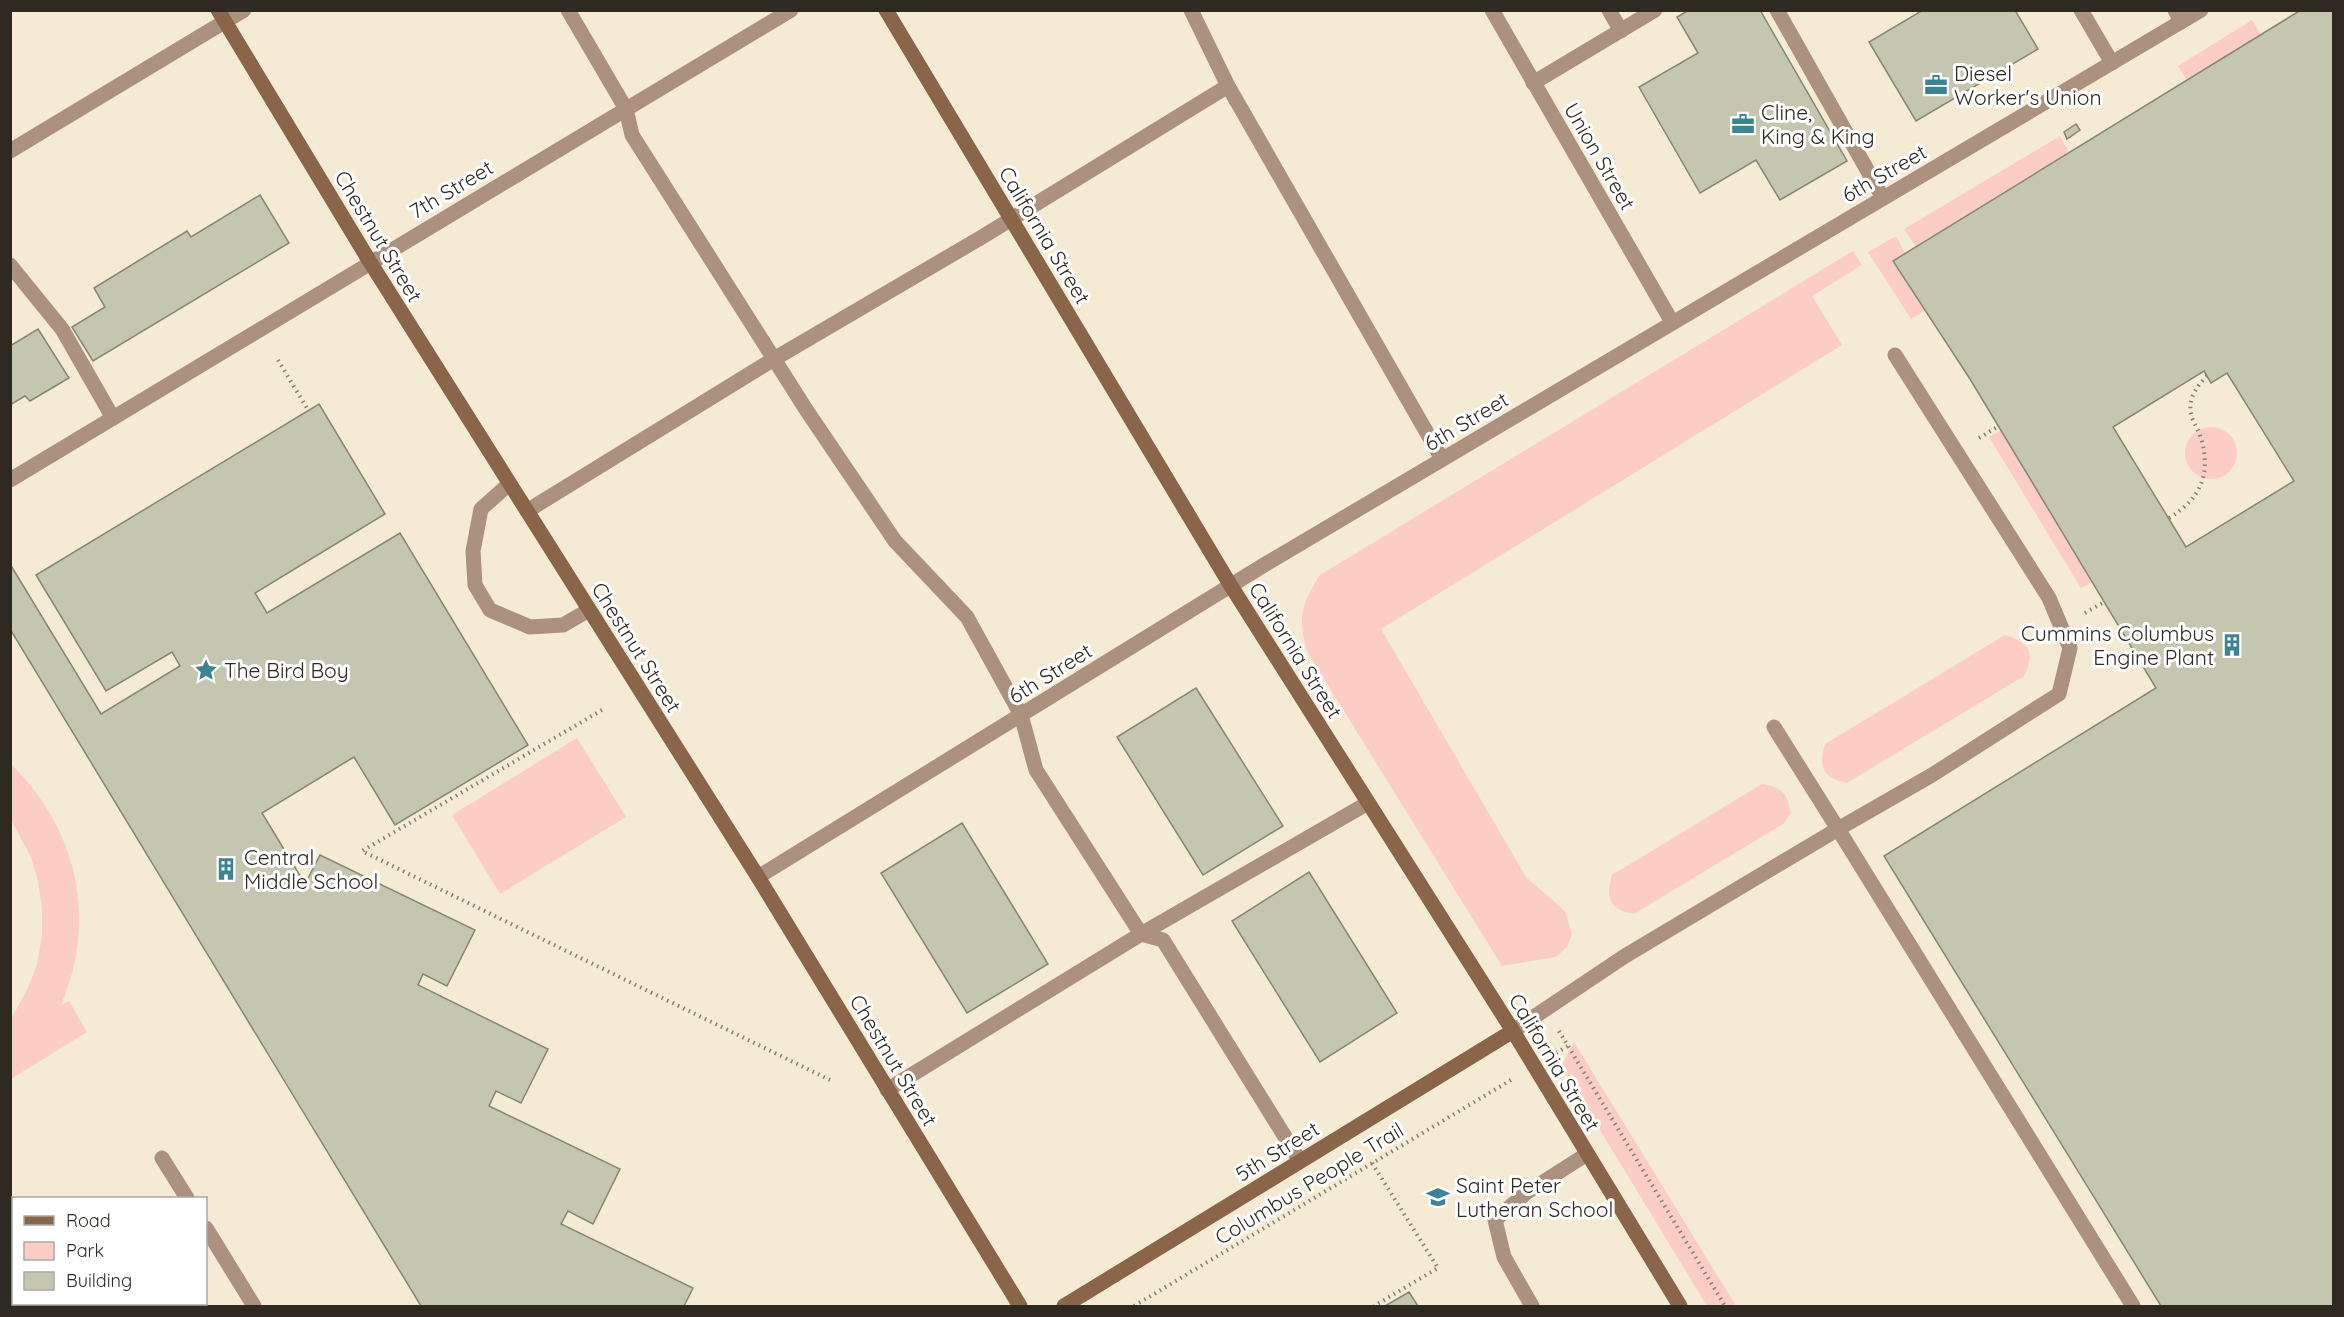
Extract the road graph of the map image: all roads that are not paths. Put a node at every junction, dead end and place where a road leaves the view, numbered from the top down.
1 (244, 10) edge
2 (568, 10) edge
3 (790, 10) edge
4 (886, 10) edge
5 (1191, 10) edge
6 (1492, 10) edge
7 (1609, 10) edge
8 (1655, 10) edge
9 (1777, 10) edge
10 (2081, 10) edge
11 (2201, 10) edge
12 (222, 16) edge
13 (2178, 16) edge
14 (1620, 31) junction
15 (2112, 63) junction
16 (1533, 83) junction
17 (1228, 86) junction
18 (626, 109) junction
19 (10, 151) edge
20 (1883, 198) junction
21 (1011, 220) junction
22 (370, 262) junction
23 (10, 265) edge
24 (1672, 322) junction
25 (1895, 355) dead end
26 (774, 359) junction
27 (113, 418) junction
28 (1442, 459) junction
29 (10, 480) edge
30 (509, 484) junction
31 (527, 511) junction
32 (1231, 586) junction
33 (589, 610) junction
34 (1021, 715) junction
35 (1774, 727) dead end
36 (1368, 803) junction
37 (1838, 829) junction
38 (758, 877) junction
39 (1141, 934) junction
40 (1513, 1031) junction
41 (887, 1090) junction
42 (1587, 1154) junction
43 (162, 1158) dead end
44 (1300, 1161) junction
45 (186, 1197) edge
46 (207, 1230) edge
47 (254, 1306) edge
48 (1020, 1306) edge
49 (1064, 1306) edge
50 (1532, 1306) edge
51 (1680, 1306) edge
52 (2133, 1306) edge

1 - 12 street
2 - 18 street
3 - 18 street, 7th Street
4 - 21 street, California Street
5 - 17 street
6 - 16 street, Union Street
7 - 14 street
8 - 14 street
9 - 20 street
10 - 15 street
11 - 13 street, 6th Street
12 - 19 street
12 - 22 street, Chestnut Street
13 - 15 street, 6th Street
14 - 16 street
15 - 20 street, 6th Street
16 - 24 street, Union Street
17 - 21 street
17 - 28 street
18 - 22 street, 7th Street
18 - 26 street
20 - 24 street, 6th Street
21 - 26 street
21 - 32 street, California Street
22 - 27 street, 7th Street
22 - 30 street, Chestnut Street
23 - 27 street
24 - 28 street, 6th Street
25 - 37 street
26 - 31 street
26 - 34 street
27 - 29 street, 7th Street
28 - 32 street, 6th Street
30 - 31 street, Chestnut Street
30 - 33 street
31 - 33 street, Chestnut Street
32 - 34 street, 6th Street
32 - 36 street, California Street
33 - 38 street, Chestnut Street
34 - 38 street, 6th Street
34 - 39 street
35 - 37 street
36 - 39 street
36 - 40 street, California Street
37 - 40 street
37 - 52 street
38 - 41 street, Chestnut Street
39 - 41 street
39 - 44 street
40 - 42 street, California Street
40 - 44 street, 5th Street
41 - 48 street, Chestnut Street
42 - 50 street
42 - 51 street, California Street
43 - 45 street
44 - 49 street, 5th Street
46 - 47 street

